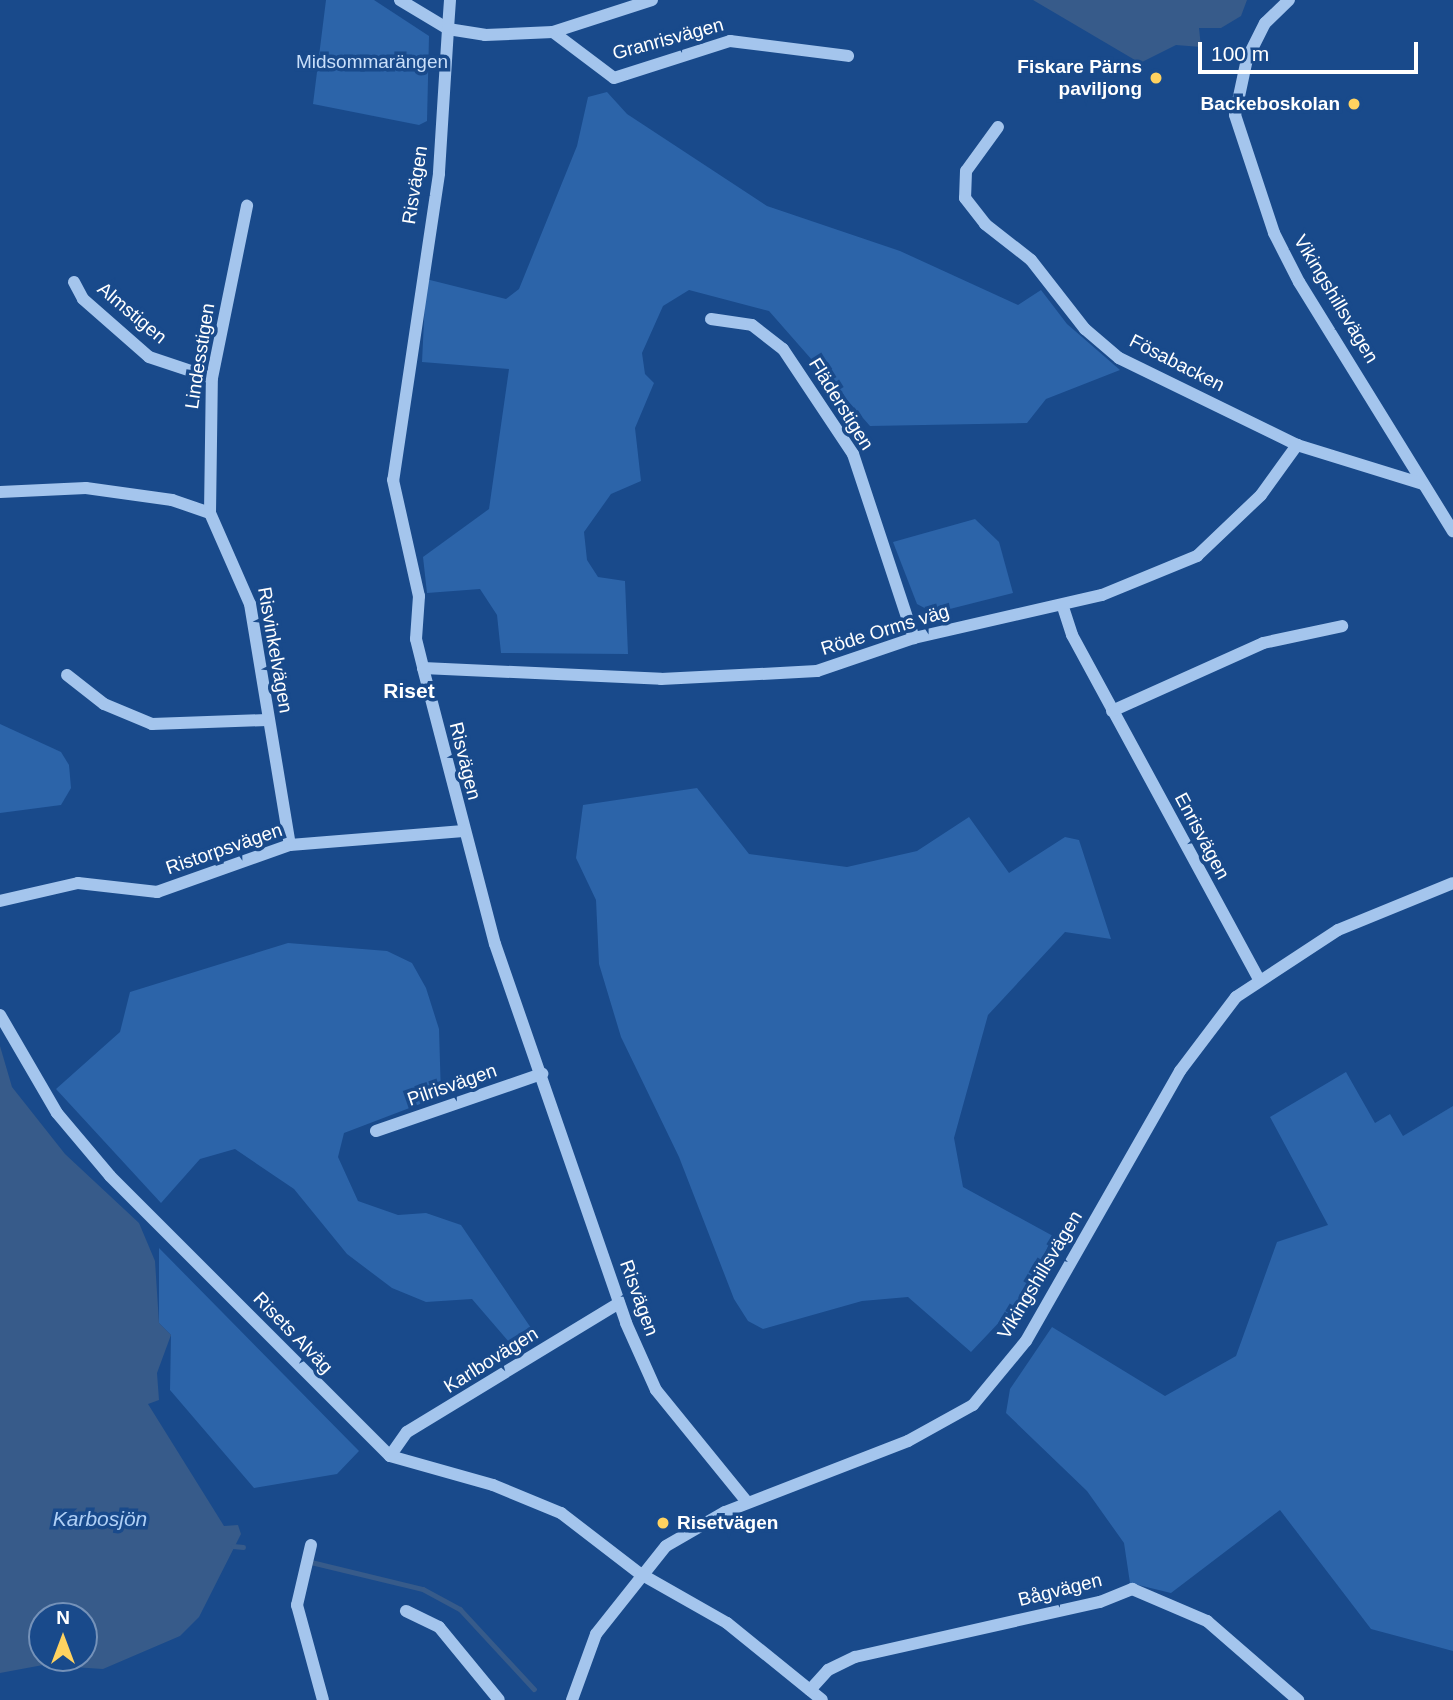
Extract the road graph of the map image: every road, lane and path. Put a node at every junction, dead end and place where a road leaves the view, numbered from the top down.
1 (400, 0) edge
2 (450, 0) edge
3 (652, 0) edge
4 (1289, 0) edge
5 (448, 29) junction
6 (553, 32) junction
7 (848, 56) dead end
8 (998, 127) dead end
9 (247, 206) dead end
10 (74, 282) dead end
11 (711, 319) dead end
12 (212, 378) junction
13 (1297, 444) junction
14 (1423, 484) junction
15 (0, 492) edge
16 (210, 513) junction
17 (1453, 531) edge
18 (1063, 607) junction
19 (1342, 626) dead end
20 (914, 638) junction
21 (423, 668) junction
22 (67, 675) dead end
23 (1112, 711) junction
24 (267, 720) junction
25 (463, 831) junction
26 (289, 845) junction
27 (1453, 883) edge
28 (0, 901) edge
29 (1258, 978) junction
30 (0, 1015) edge
31 (542, 1074) junction
32 (376, 1131) dead end
33 (619, 1303) junction
34 (390, 1456) junction
35 (747, 1502) junction
36 (311, 1545) dead end
37 (639, 1573) junction
38 (406, 1611) dead end
39 (810, 1690) junction
40 (323, 1700) edge
41 (499, 1700) edge
42 (572, 1700) edge
43 (822, 1700) edge
44 (1297, 1700) edge

1 - 5 street
2 - 5 street, Risvägen
3 - 6 street
4 - 14 street, Vikingshillsvägen
5 - 6 street
5 - 21 street, Risvägen
6 - 7 street, Granrisvägen
8 - 13 street, Fösabacken
9 - 12 street, Lindesstigen
10 - 12 street, Almstigen
11 - 20 street, Fläderstigen
12 - 16 street, Lindesstigen
13 - 14 street, Fösabacken
13 - 18 street, Röde Orms väg
14 - 17 street, Vikingshillsvägen
15 - 16 street
16 - 24 street, Risvinkelvägen
18 - 20 street, Röde Orms väg
18 - 23 street, Enrisvägen
19 - 23 street
20 - 21 street, Röde Orms väg
21 - 25 street, Risvägen
22 - 24 street
23 - 29 street, Enrisvägen
24 - 26 street, Risvinkelvägen
25 - 26 street, Ristorpsvägen
25 - 31 street, Risvägen
26 - 28 street, Ristorpsvägen
27 - 29 street, Vikingshillsvägen
29 - 35 street, Vikingshillsvägen
30 - 34 street, Risets Alväg
31 - 32 street, Pilrisvägen
31 - 33 street, Risvägen
33 - 34 street, Karlbovägen
33 - 35 street, Risvägen
34 - 37 street, Risets Alväg
35 - 37 street, Vikingshillsvägen
36 - 40 street
37 - 39 street, Risets Alväg
37 - 42 street, Vikingshillsvägen
38 - 41 street
39 - 43 street, Risets Alväg
39 - 44 street, Bågvägen

